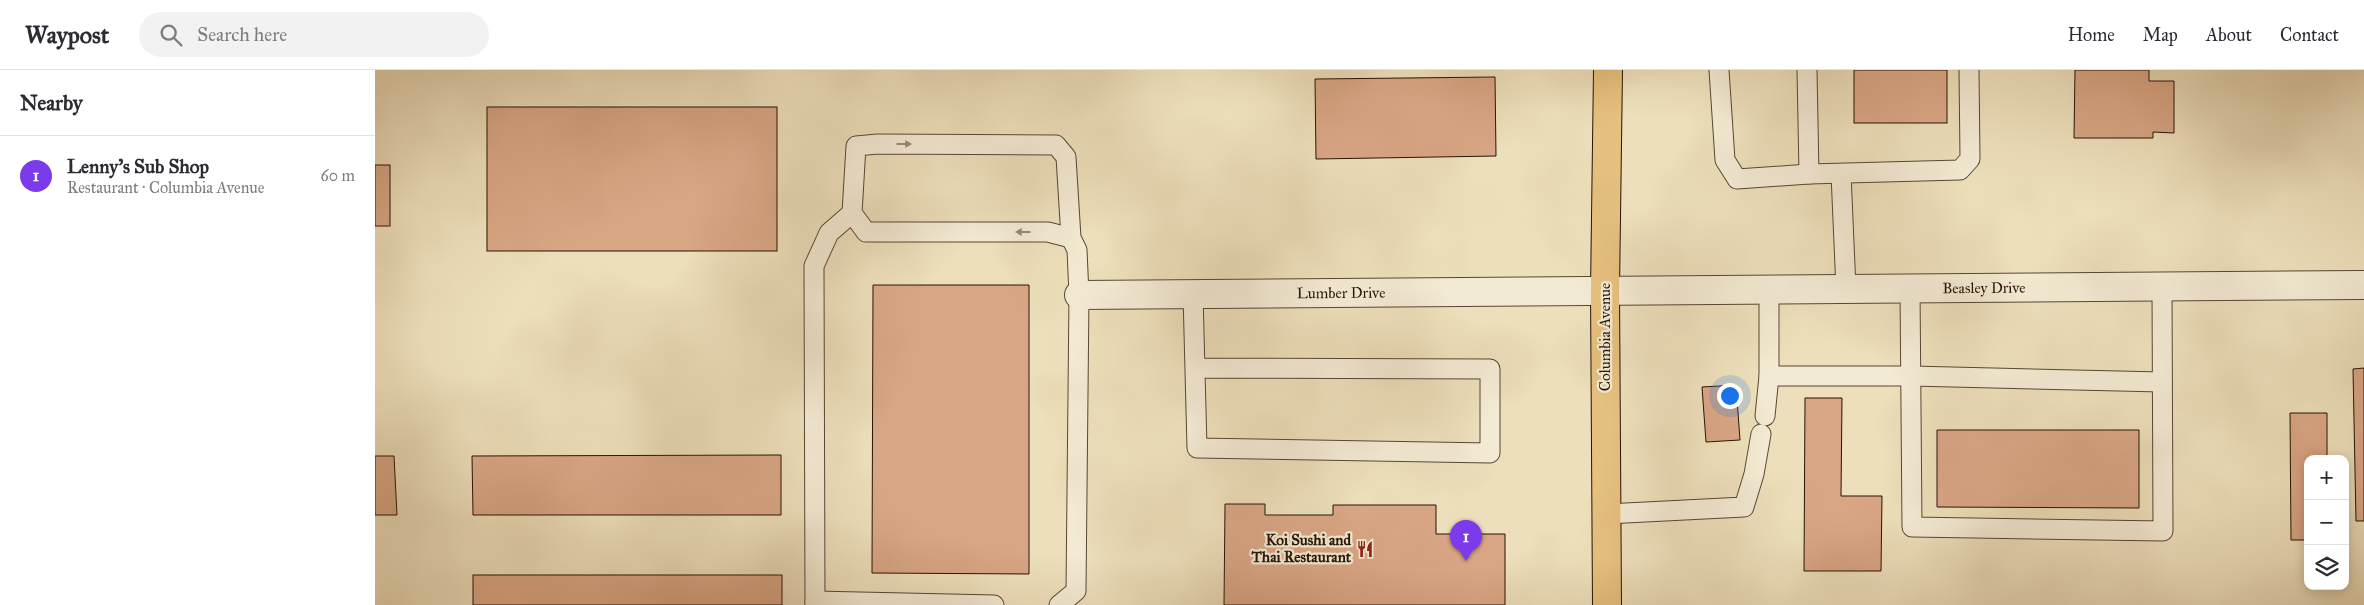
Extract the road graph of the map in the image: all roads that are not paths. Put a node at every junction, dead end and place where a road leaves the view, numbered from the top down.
1 (1608, 70) edge
2 (1719, 70) edge
3 (1807, 70) edge
4 (1969, 70) edge
5 (1809, 174) junction
6 (1841, 174) junction
7 (852, 213) junction
8 (1071, 238) junction
9 (2364, 285) edge
10 (2162, 287) junction
11 (1846, 289) junction
12 (1910, 289) junction
13 (1769, 290) junction
14 (1605, 291) junction
15 (1193, 294) junction
16 (1079, 295) junction
17 (1195, 368) junction
18 (1769, 376) junction
19 (1911, 376) junction
20 (2162, 382) junction
21 (1606, 514) junction
22 (815, 603) edge
23 (994, 605) edge
24 (1059, 605) edge
25 (1607, 605) edge

1 - 14 main road, Columbia Avenue
2 - 5 lane
3 - 5 lane
4 - 6 lane
5 - 6 lane
6 - 11 lane
8 -> 7 lane
7 -> 8 lane
7 - 22 lane
8 - 16 lane
9 - 10 street, Beasley Drive
10 - 12 street, Beasley Drive
10 - 20 lane
11 - 12 street, Beasley Drive
11 - 13 street, Beasley Drive
12 - 19 lane
13 - 14 street, Beasley Drive
13 - 18 lane
14 - 15 street, Lumber Drive
14 - 21 main road, Columbia Avenue
15 - 16 street, Lumber Drive
15 - 17 lane
16 - 24 lane
17 - 17 lane
18 - 19 lane
18 - 21 lane
19 - 20 lane
19 - 20 lane
21 - 25 main road, Columbia Avenue
22 - 23 lane

